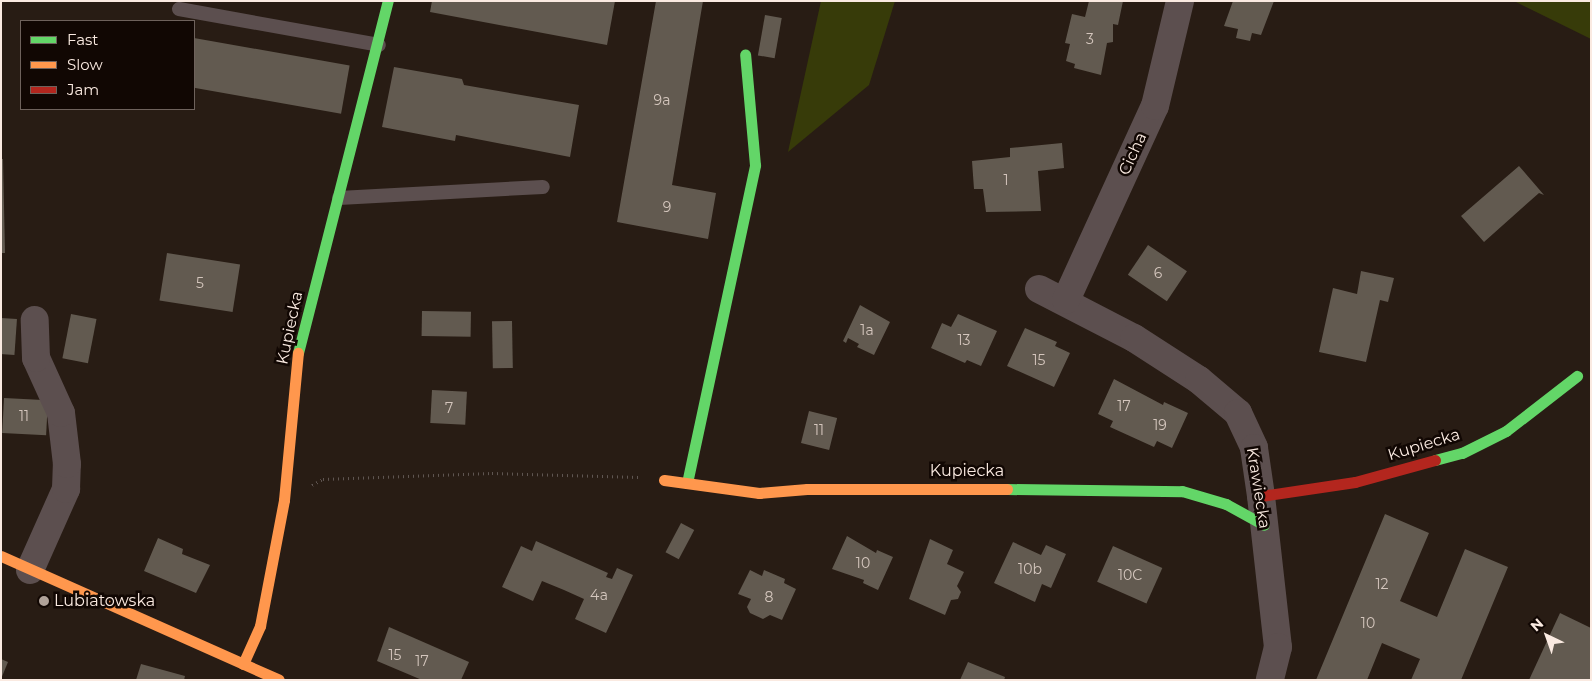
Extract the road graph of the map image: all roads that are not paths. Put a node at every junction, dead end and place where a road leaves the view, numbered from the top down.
1 (388, 1) edge
2 (1180, 1) edge
3 (179, 9) dead end
4 (378, 45) junction
5 (746, 54) dead end
6 (543, 187) dead end
7 (340, 198) junction
8 (1039, 289) dead end
9 (1066, 300) junction
10 (35, 320) dead end
11 (1577, 376) dead end
12 (664, 480) road end
13 (687, 483) junction
14 (1261, 496) junction
15 (1264, 524) junction
16 (1, 556) edge
17 (30, 570) junction
18 (243, 664) junction
19 (279, 680) edge
20 (1270, 680) edge

1 - 4 street, Kupiecka
2 - 9 street, Cicha
3 - 4 lane
4 - 7 street, Kupiecka
5 - 13 street
6 - 7 lane
7 - 18 street, Kupiecka
8 - 9 street, Krawiecka
9 - 14 street, Krawiecka
10 - 17 street
11 - 14 street, Kupiecka
12 - 13 street, Kupiecka
13 - 15 street, Kupiecka
14 - 15 street, Krawiecka
15 - 20 street, Krawiecka
16 - 17 street
17 - 18 street
18 - 19 street

